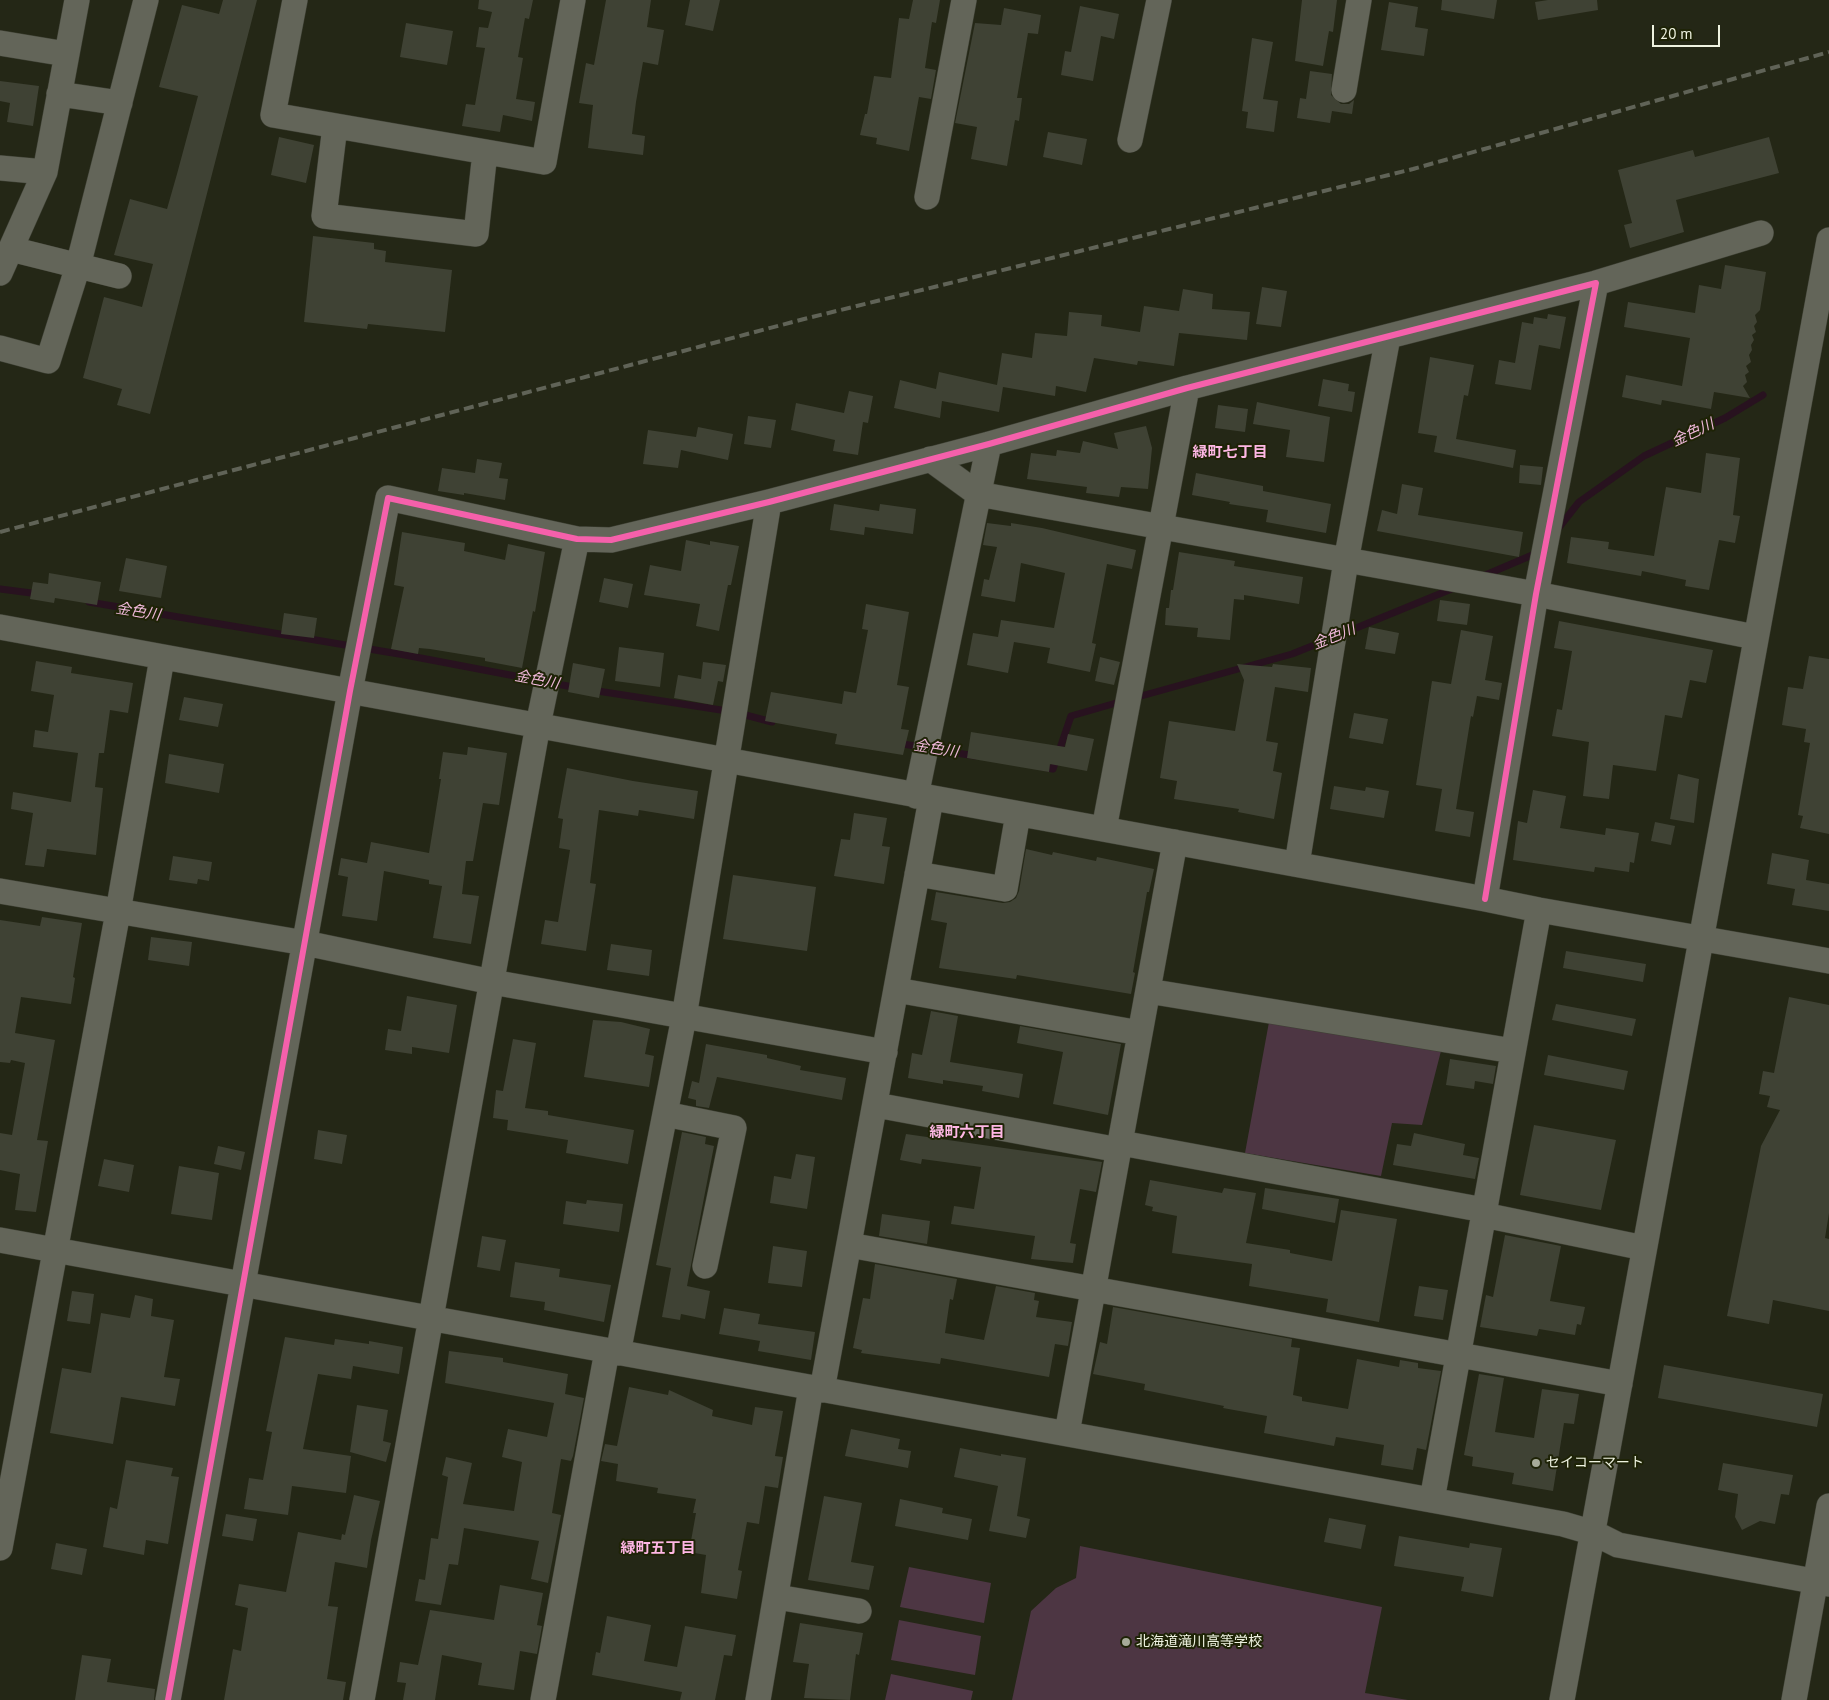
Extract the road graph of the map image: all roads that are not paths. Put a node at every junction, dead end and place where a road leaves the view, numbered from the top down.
1 (77, 0) edge
2 (146, 0) edge
3 (295, 0) edge
4 (573, 0) edge
5 (964, 0) edge
6 (1159, 0) edge
7 (1359, 0) edge
8 (0, 43) edge
9 (66, 54) junction
10 (1344, 90) dead end
11 (59, 94) junction
12 (120, 104) junction
13 (335, 126) junction
14 (1130, 140) dead end
15 (485, 152) junction
16 (0, 168) edge
17 (45, 172) junction
18 (927, 197) dead end
19 (1761, 233) dead end
20 (1829, 240) edge
21 (11, 249) junction
22 (78, 266) junction
23 (0, 273) edge
24 (119, 276) dead end
25 (1596, 282) junction
26 (1388, 337) junction
27 (0, 348) edge
28 (1186, 388) junction
29 (989, 444) junction
30 (930, 459) junction
31 (978, 494) junction
32 (769, 502) junction
33 (1159, 528) junction
34 (576, 539) junction
35 (1346, 561) junction
36 (1536, 594) junction
37 (0, 627) edge
38 (1755, 637) junction
39 (162, 658) junction
40 (350, 691) junction
41 (538, 725) junction
42 (728, 761) junction
43 (923, 797) junction
44 (1018, 814) junction
45 (1104, 829) junction
46 (1175, 842) junction
47 (1297, 864) junction
48 (917, 874) junction
49 (0, 891) edge
50 (1485, 899) junction
51 (1539, 910) junction
52 (118, 912) junction
53 (1702, 939) junction
54 (305, 943) junction
55 (1829, 961) edge
56 (492, 982) junction
57 (896, 990) junction
58 (1148, 991) junction
59 (684, 1017) junction
60 (1140, 1033) junction
61 (1513, 1051) junction
62 (885, 1052) junction
63 (876, 1105) junction
64 (665, 1114) junction
65 (1120, 1146) junction
66 (1484, 1212) junction
67 (0, 1240) edge
68 (849, 1244) junction
69 (1644, 1248) junction
70 (54, 1250) junction
71 (705, 1266) dead end
72 (243, 1284) junction
73 (1094, 1288) junction
74 (432, 1319) junction
75 (613, 1352) junction
76 (1458, 1354) junction
77 (1620, 1384) junction
78 (816, 1389) junction
79 (1067, 1433) junction
80 (1432, 1500) junction
81 (1829, 1506) edge
82 (1594, 1533) junction
83 (0, 1548) edge
84 (1822, 1582) edge
85 (777, 1597) junction
86 (859, 1611) dead end
87 (168, 1700) edge
88 (362, 1700) edge
89 (543, 1700) edge
90 (758, 1700) edge
91 (1562, 1700) edge
92 (1794, 1700) edge

1 - 9 street
2 - 12 street
3 - 13 street
4 - 15 street
5 - 18 street
6 - 14 street
7 - 10 street
8 - 9 street
9 - 11 street
11 - 12 street
11 - 17 street
12 - 22 street
13 - 15 street
13 - 15 street
16 - 17 street
17 - 21 street
19 - 25 street
20 - 38 street
21 - 22 street
21 - 23 street
22 - 24 street
22 - 27 street
25 - 26 street
25 - 36 street
26 - 28 street
26 - 35 street
28 - 29 street
28 - 33 street
29 - 30 street
29 - 31 street
30 - 31 street
30 - 32 street
31 - 33 street
31 - 43 street
32 - 34 street
32 - 42 street
33 - 35 street
33 - 45 street
34 - 40 street
34 - 41 street
35 - 36 street
35 - 47 street
36 - 38 street
36 - 50 street
37 - 39 street
38 - 53 street
39 - 40 street
39 - 52 street
40 - 41 street
40 - 54 street
41 - 42 street
41 - 56 street
42 - 43 street
42 - 59 street
43 - 44 street
43 - 48 street
44 - 45 street
44 - 48 street
45 - 46 street
46 - 47 street
46 - 58 street
47 - 50 street
48 - 57 street
49 - 52 street
50 - 51 street
51 - 53 street
51 - 61 street
52 - 54 street
52 - 70 street
53 - 55 street
53 - 69 street
54 - 56 street
54 - 72 street
56 - 59 street
56 - 74 street
57 - 60 street
57 - 62 street
58 - 60 street
58 - 61 street
59 - 62 street
59 - 64 street
60 - 65 street
61 - 66 street
62 - 63 street
63 - 65 street
63 - 68 street
64 - 71 street
64 - 75 street
65 - 66 street
65 - 73 street
66 - 69 street
66 - 76 street
67 - 70 street
68 - 73 street
68 - 78 street
69 - 77 street
70 - 72 street
70 - 83 street
72 - 74 street
72 - 87 street
73 - 76 street
73 - 79 street
74 - 75 street
74 - 88 street
75 - 78 street
75 - 89 street
76 - 77 street
76 - 80 street
77 - 82 street
78 - 79 street
78 - 85 street
79 - 80 street
80 - 82 street
81 - 84 street
82 - 84 street
82 - 91 street
84 - 92 street
85 - 86 street
85 - 90 street

